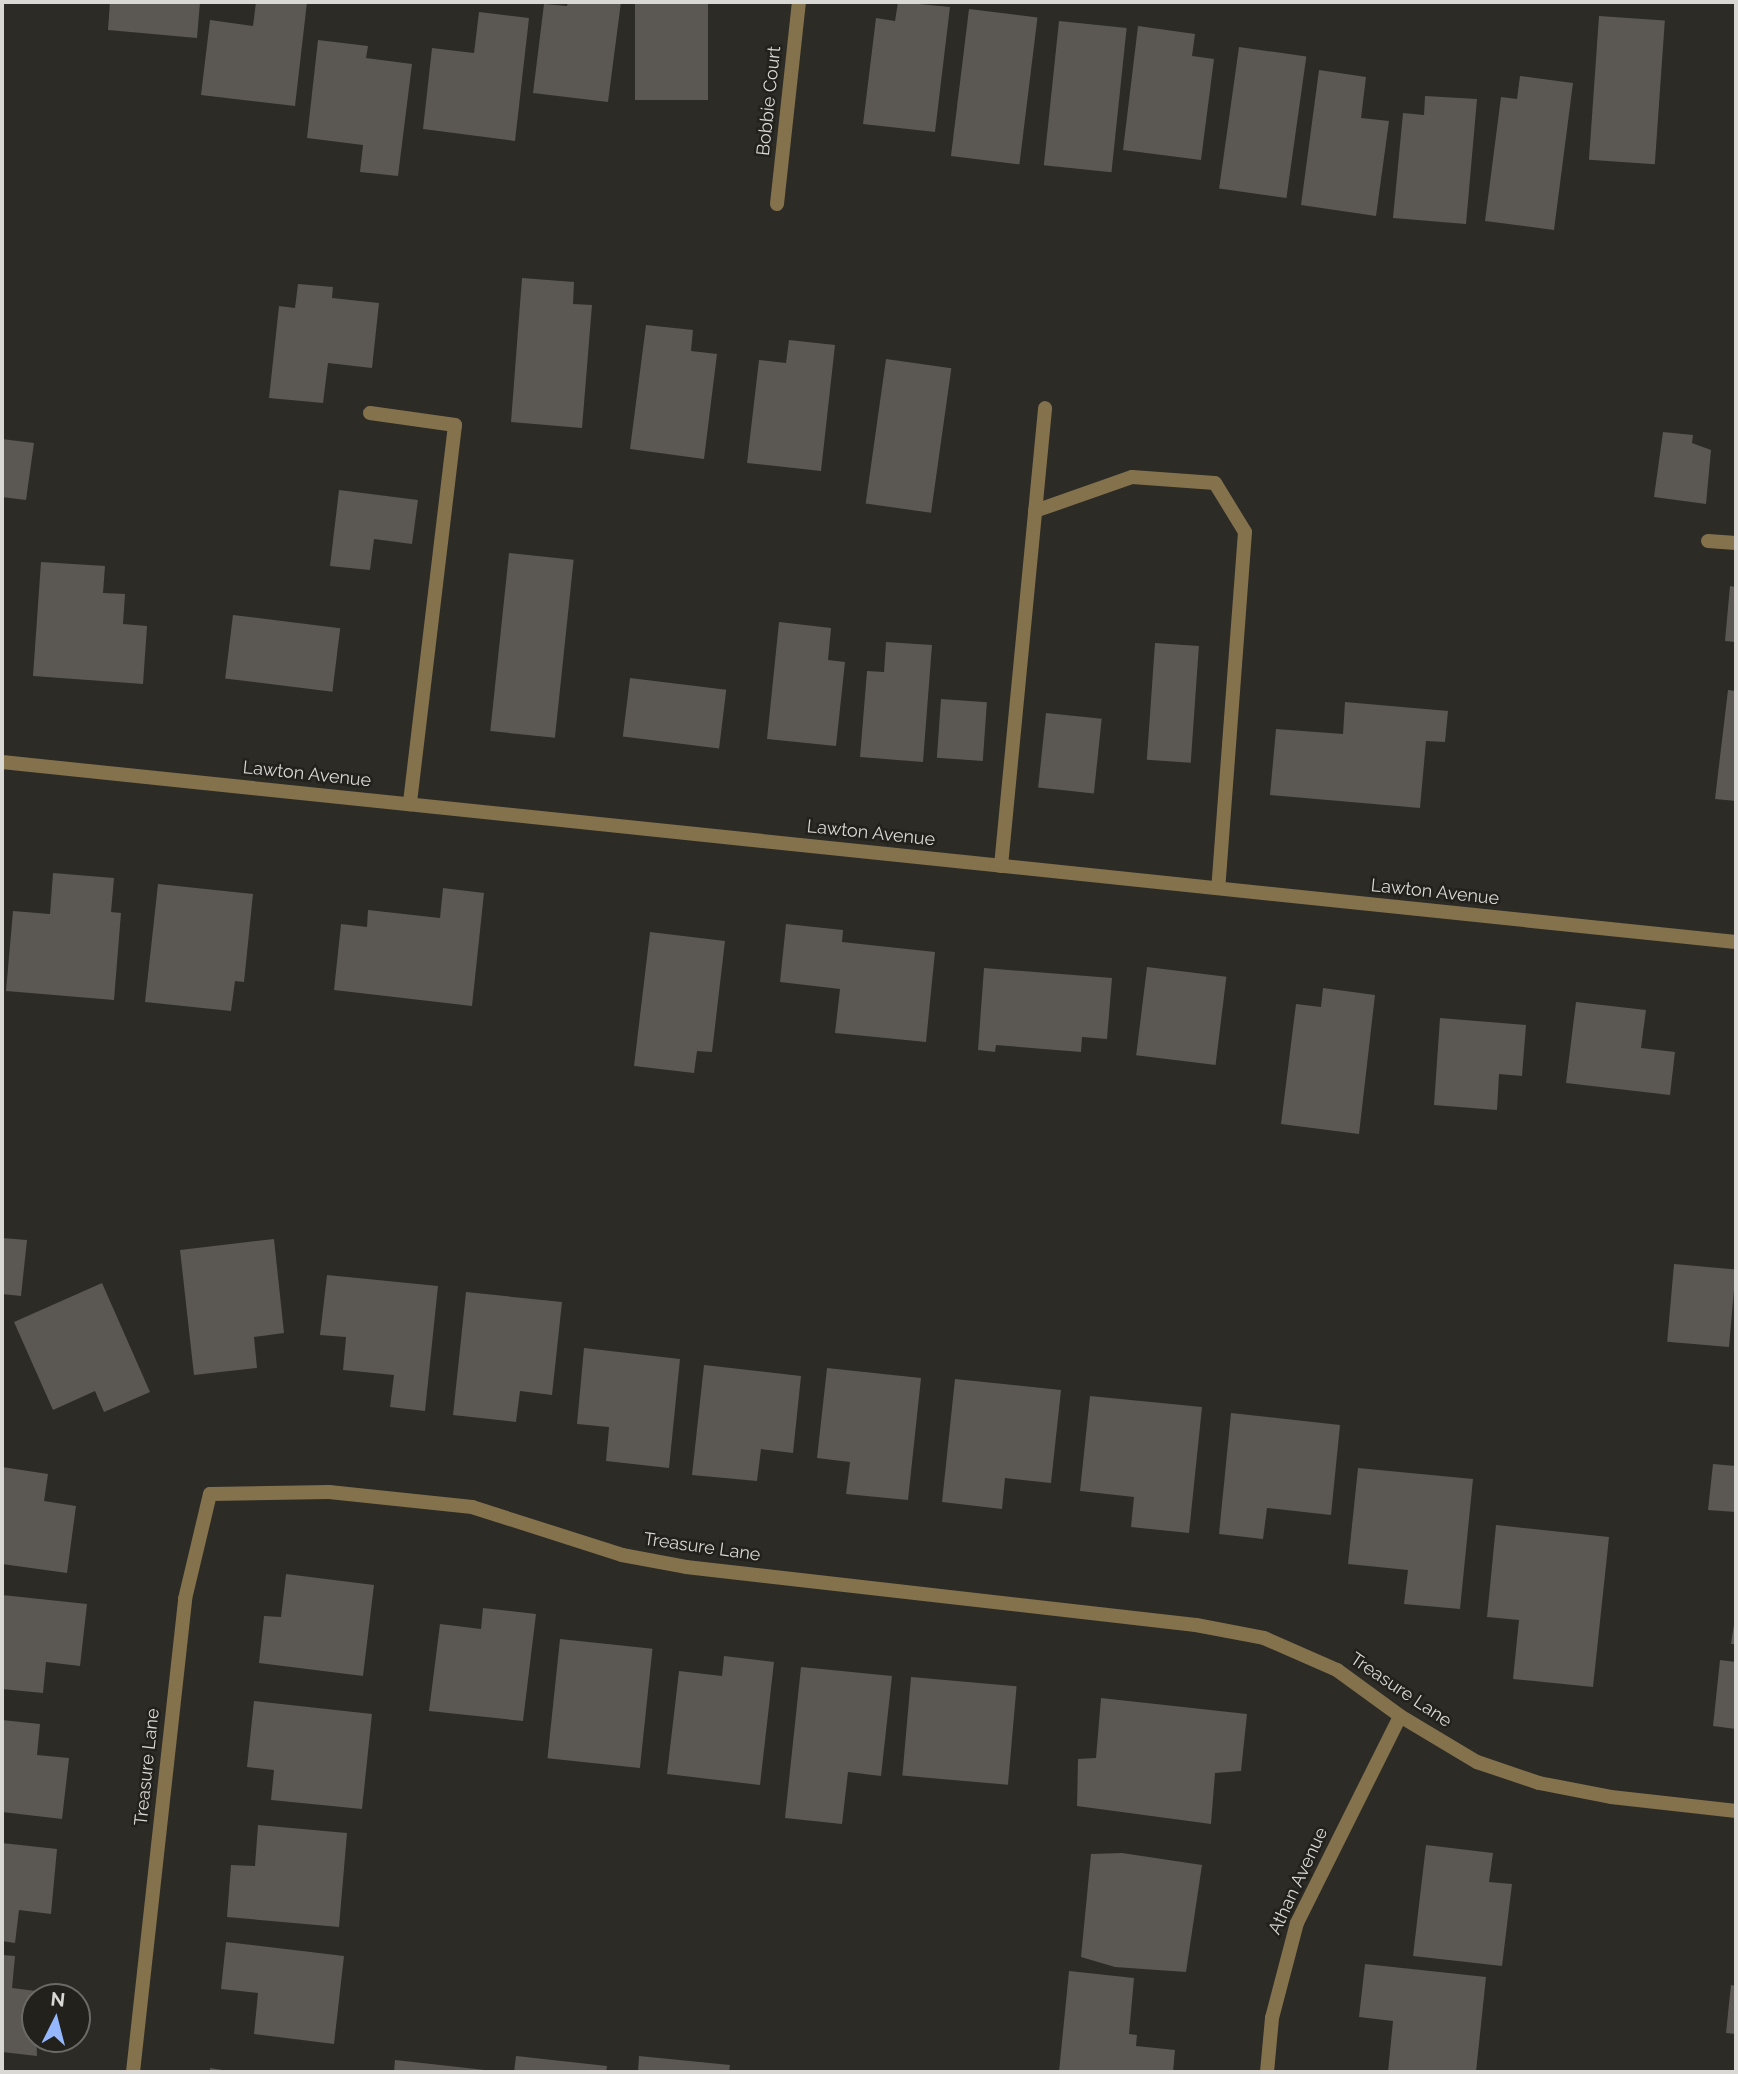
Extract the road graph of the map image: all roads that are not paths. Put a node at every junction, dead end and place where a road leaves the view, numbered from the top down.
1 (799, 2) edge
2 (777, 204) dead end
3 (1045, 408) dead end
4 (370, 413) dead end
5 (1035, 512) junction
6 (1708, 541) dead end
7 (1736, 543) edge
8 (2, 762) edge
9 (410, 804) junction
10 (1001, 866) junction
11 (1218, 888) junction
12 (1736, 942) edge
13 (1399, 1716) junction
14 (1736, 1811) edge
15 (132, 2072) edge
16 (1266, 2072) edge

1 - 2 street, Bobbie Court
3 - 5 street
4 - 9 street
5 - 10 street
5 - 11 street
6 - 7 street
8 - 9 street, Lawton Avenue
9 - 10 street, Lawton Avenue
10 - 11 street, Lawton Avenue
11 - 12 street, Lawton Avenue
13 - 14 street, Treasure Lane
13 - 15 street, Treasure Lane
13 - 16 street, Athan Avenue

